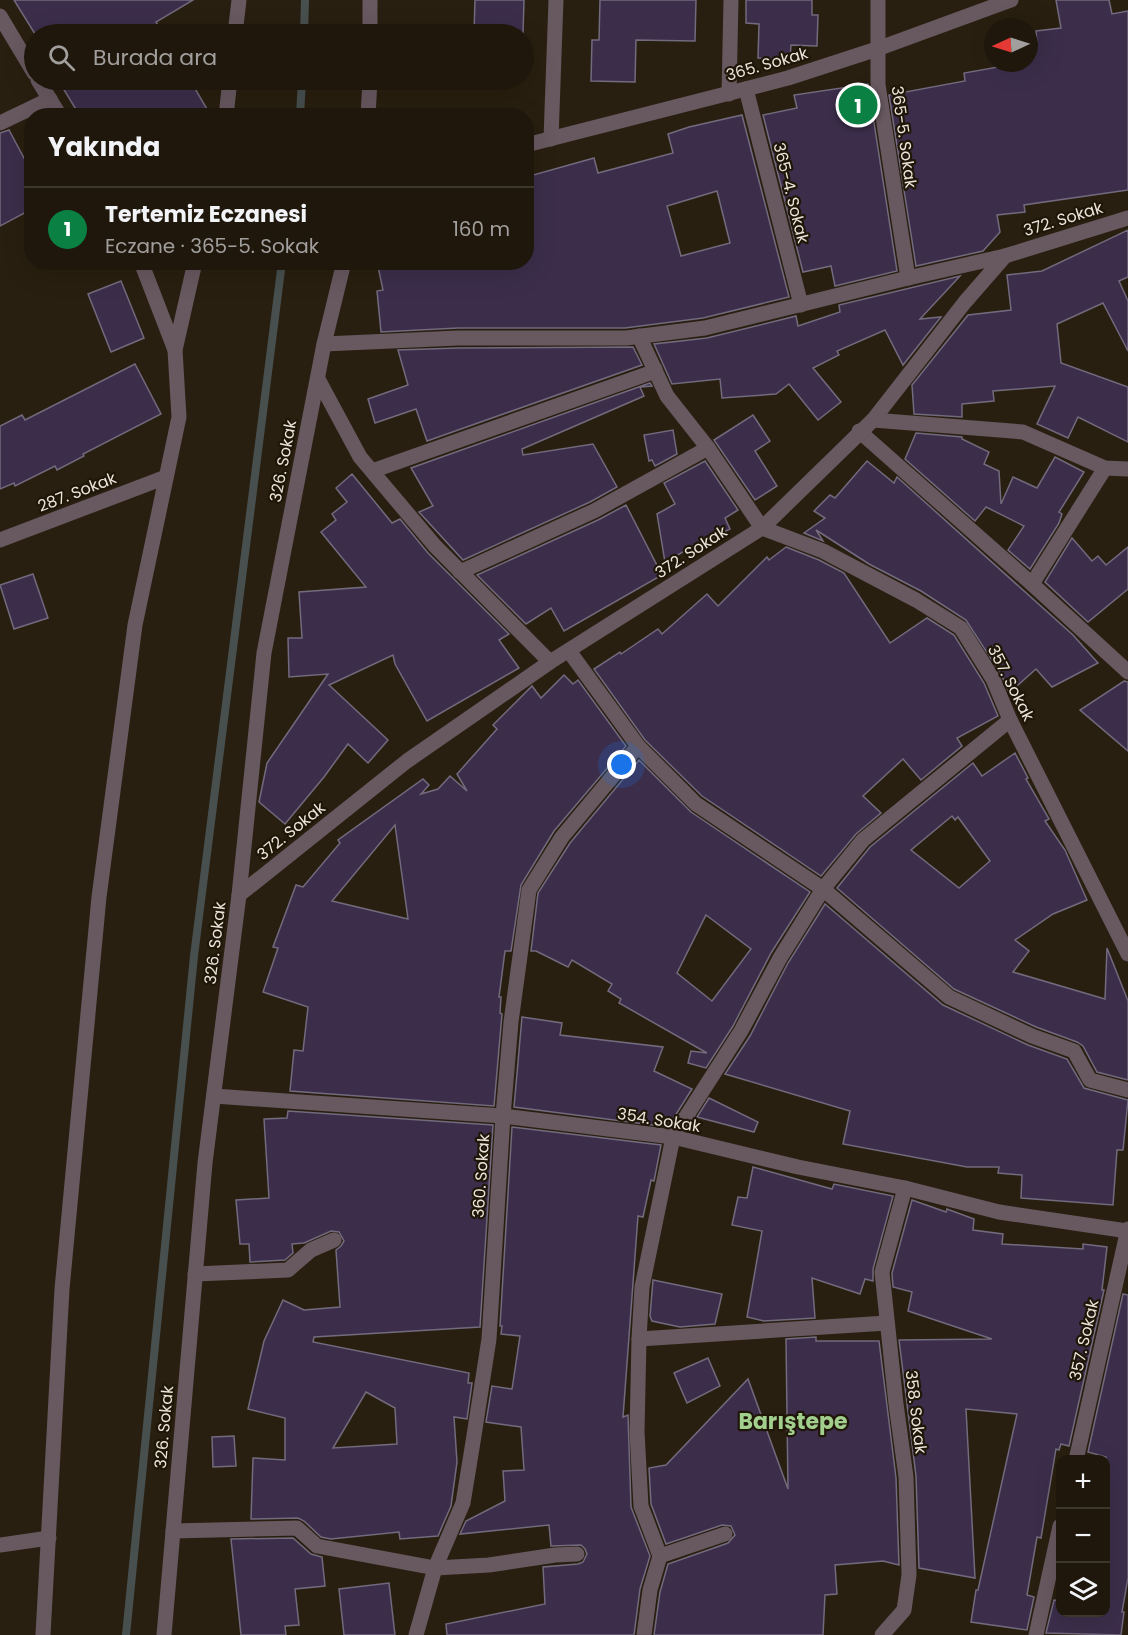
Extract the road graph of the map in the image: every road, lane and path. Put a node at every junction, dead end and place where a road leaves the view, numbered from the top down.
1 (239, 0) edge
2 (370, 0) edge
3 (556, 0) edge
4 (731, 0) edge
5 (878, 0) edge
6 (1011, 0) edge
7 (0, 16) edge
8 (236, 24) edge
9 (370, 24) edge
10 (877, 49) junction
11 (24, 56) edge
12 (746, 89) junction
13 (44, 90) edge
14 (229, 90) edge
15 (369, 90) edge
16 (729, 94) junction
17 (50, 99) junction
18 (31, 108) edge
19 (55, 108) edge
20 (227, 108) edge
21 (368, 108) edge
22 (24, 111) edge
23 (0, 123) edge
24 (551, 139) junction
25 (534, 144) edge
26 (1128, 218) edge
27 (1005, 256) junction
28 (144, 270) edge
29 (193, 270) edge
30 (342, 270) edge
31 (908, 278) junction
32 (801, 305) junction
33 (639, 336) junction
34 (324, 344) junction
35 (175, 350) junction
36 (655, 369) junction
37 (318, 379) junction
38 (873, 420) junction
39 (859, 431) junction
40 (708, 448) junction
41 (1105, 468) junction
42 (1128, 469) edge
43 (372, 471) junction
44 (166, 477) junction
45 (762, 528) junction
46 (0, 540) edge
47 (460, 572) junction
48 (1032, 584) junction
49 (568, 651) junction
50 (550, 662) junction
51 (1128, 672) edge
52 (1011, 720) junction
53 (638, 746) junction
54 (823, 889) junction
55 (239, 895) junction
56 (1128, 954) edge
57 (1128, 1090) edge
58 (214, 1096) junction
59 (502, 1116) junction
60 (673, 1137) junction
61 (905, 1188) junction
62 (1128, 1231) edge
63 (334, 1240) dead end
64 (195, 1274) junction
65 (887, 1323) junction
66 (639, 1339) junction
67 (1077, 1455) edge
68 (173, 1531) junction
69 (724, 1534) dead end
70 (49, 1538) junction
71 (1056, 1544) edge
72 (0, 1545) edge
73 (577, 1554) dead end
74 (660, 1556) junction
75 (435, 1568) junction
76 (43, 1635) edge
77 (164, 1635) edge
78 (416, 1635) edge
79 (644, 1635) edge
80 (882, 1635) edge
81 (1036, 1635) edge

1 - 8 street
2 - 9 street
3 - 24 street
4 - 16 street
5 - 10 street, 365-5. Sokak
6 - 10 street, 365. Sokak
7 - 11 street
10 - 12 street, 365. Sokak
10 - 31 street, 365-5. Sokak
12 - 16 street, 365. Sokak
12 - 32 street, 365-4. Sokak
13 - 17 street
14 - 20 street
15 - 21 street
16 - 24 street, 365. Sokak
17 - 18 street
17 - 19 street
22 - 23 street
24 - 25 street, 365. Sokak
26 - 27 street, 372. Sokak
27 - 31 street
27 - 38 street, 372. Sokak
28 - 35 street
29 - 35 street
30 - 34 street, 326. Sokak
31 - 32 street
32 - 33 street
33 - 34 street
33 - 36 street
34 - 37 street, 326. Sokak
35 - 44 street
36 - 40 street
36 - 43 street
37 - 43 street
37 - 55 street, 326. Sokak
38 - 39 street, 372. Sokak
38 - 41 street
39 - 45 street, 372. Sokak
39 - 48 street
40 - 45 street
40 - 47 street
41 - 42 street
41 - 48 street
43 - 47 street
44 - 46 street, 287. Sokak
44 - 70 street
45 - 49 street, 372. Sokak
45 - 52 street, 357. Sokak
47 - 50 street
48 - 51 street
49 - 50 street, 372. Sokak
49 - 53 street
50 - 55 street, 372. Sokak
52 - 54 street
52 - 56 street, 357. Sokak
53 - 54 street
53 - 59 street, 360. Sokak
54 - 57 street
54 - 60 street
55 - 58 street, 326. Sokak
58 - 59 street, 354. Sokak
58 - 64 street, 326. Sokak
59 - 60 street, 354. Sokak
59 - 75 street, 360. Sokak
60 - 61 street, 354. Sokak
60 - 66 street
61 - 62 street, 354. Sokak
61 - 65 street, 358. Sokak
62 - 67 street, 357. Sokak
63 - 64 street
64 - 68 street, 326. Sokak
65 - 66 street
65 - 80 street, 358. Sokak
66 - 74 street
68 - 75 street
68 - 77 street, 326. Sokak
69 - 74 street
70 - 72 street
70 - 76 street
71 - 81 street
73 - 75 street
74 - 79 street
75 - 78 street, 360. Sokak

